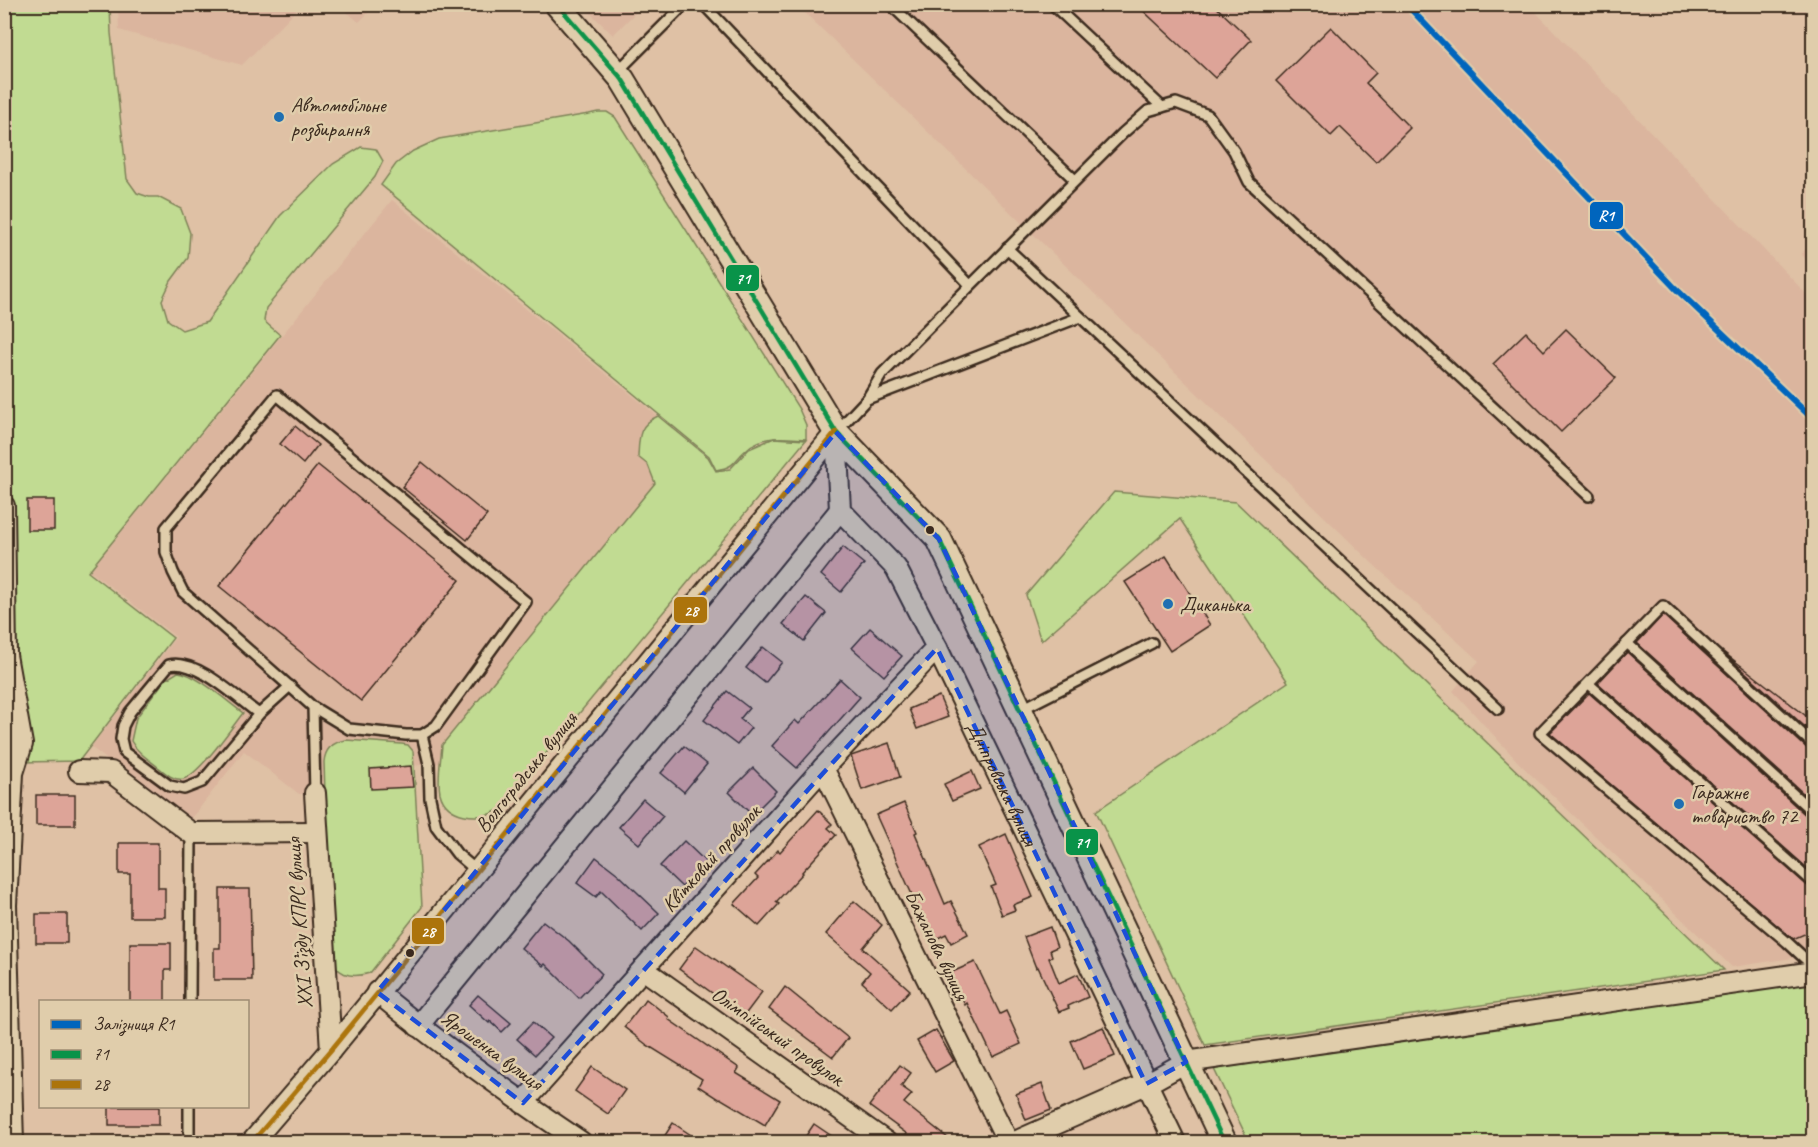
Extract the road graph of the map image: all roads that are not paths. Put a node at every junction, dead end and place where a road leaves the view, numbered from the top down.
1 (557, 4) edge
2 (685, 4) edge
3 (703, 4) edge
4 (890, 4) edge
5 (1052, 4) edge
6 (617, 72) junction
7 (1162, 107) junction
8 (1075, 180) junction
9 (1007, 248) junction
10 (970, 285) junction
11 (1080, 317) junction
12 (867, 399) junction
13 (836, 432) junction
14 (1589, 496) dead end
15 (4, 507) edge
16 (840, 510) junction
17 (1152, 643) dead end
18 (1627, 643) junction
19 (937, 648) junction
20 (5, 655) edge
21 (1589, 684) junction
22 (290, 686) junction
23 (313, 707) junction
24 (1498, 709) dead end
25 (1020, 710) junction
26 (259, 714) junction
27 (422, 735) junction
28 (1814, 745) edge
29 (823, 768) junction
30 (79, 771) dead end
31 (315, 793) joint
32 (1814, 813) edge
33 (316, 832) junction
34 (191, 833) junction
35 (477, 871) junction
36 (1814, 884) edge
37 (5, 905) edge
38 (1814, 967) edge
39 (643, 969) junction
40 (1814, 972) edge
41 (377, 992) junction
42 (190, 1000) edge
43 (418, 1026) junction
44 (331, 1050) junction
45 (7, 1056) edge
46 (1186, 1062) junction
47 (1146, 1084) junction
48 (523, 1103) junction
49 (189, 1108) edge
50 (13, 1143) edge
51 (189, 1143) edge
52 (252, 1143) edge
53 (581, 1143) edge
54 (886, 1143) edge
55 (1008, 1143) edge
56 (1015, 1143) edge
57 (1175, 1143) edge
58 (1224, 1143) edge

1 - 6 street
2 - 6 lane
3 - 10 lane
4 - 8 lane
5 - 7 lane
6 - 13 street
7 - 8 lane
7 - 14 lane
8 - 9 lane
9 - 10 lane
9 - 11 lane
10 - 12 lane
11 - 12 lane
11 - 24 lane
12 - 13 lane
13 - 16 street
13 - 25 street
13 - 35 street, Волгоградська вулиця
15 - 20 street
16 - 19 street, Дніпровська вулиця
16 - 43 street
17 - 25 lane
18 - 21 lane
18 - 28 lane
18 - 32 lane
19 - 29 street, Квітковий провулок
19 - 47 street, Дніпровська вулиця
20 - 37 street
21 - 36 lane
21 - 38 lane
22 - 23 lane
22 - 26 lane
22 - 27 lane
23 - 27 lane
23 - 31 lane
25 - 46 street
26 - 26 lane
27 - 35 lane
29 - 39 street, Квітковий провулок
29 - 55 street, Бажанова вулиця
30 - 34 street
31 - 33 street, XXI З’їзду КПРС вулиця
33 - 34 street
33 - 44 street, XXI З’їзду КПРС вулиця
34 - 42 lane
35 - 41 street, Волгоградська вулиця
37 - 45 street
39 - 48 street, Квітковий провулок
39 - 54 street, Олімпійський провулок
40 - 46 street
41 - 43 street, Ярошенка вулиця
41 - 44 street, Волгоградська вулиця
43 - 48 street, Ярошенка вулиця
44 - 52 street, Волгоградська вулиця
45 - 50 street
46 - 47 street
46 - 58 street
47 - 56 street
47 - 57 street, Дніпровська вулиця
48 - 53 street, Ярошенка вулиця
49 - 51 lane

